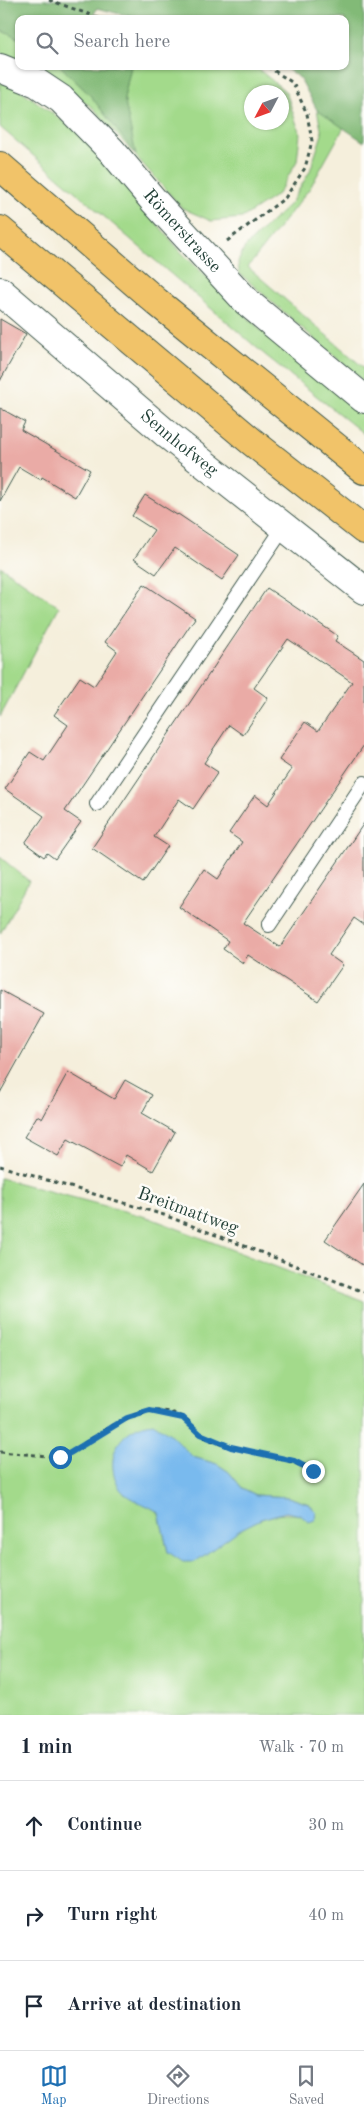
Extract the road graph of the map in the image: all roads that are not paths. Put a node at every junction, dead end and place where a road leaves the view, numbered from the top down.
1 (0, 68) edge
2 (0, 166) edge
3 (0, 230) edge
4 (0, 291) edge
5 (364, 399) edge
6 (364, 470) edge
7 (284, 527) junction
8 (364, 530) edge
9 (364, 590) edge
10 (364, 783) edge
11 (97, 804) dead end
12 (268, 925) dead end

1 - 5 street, Römerstrasse
2 - 6 highway
3 - 8 highway
4 - 7 street, Sennhofweg
7 - 9 street, Sennhofweg
7 - 11 lane
10 - 12 lane

